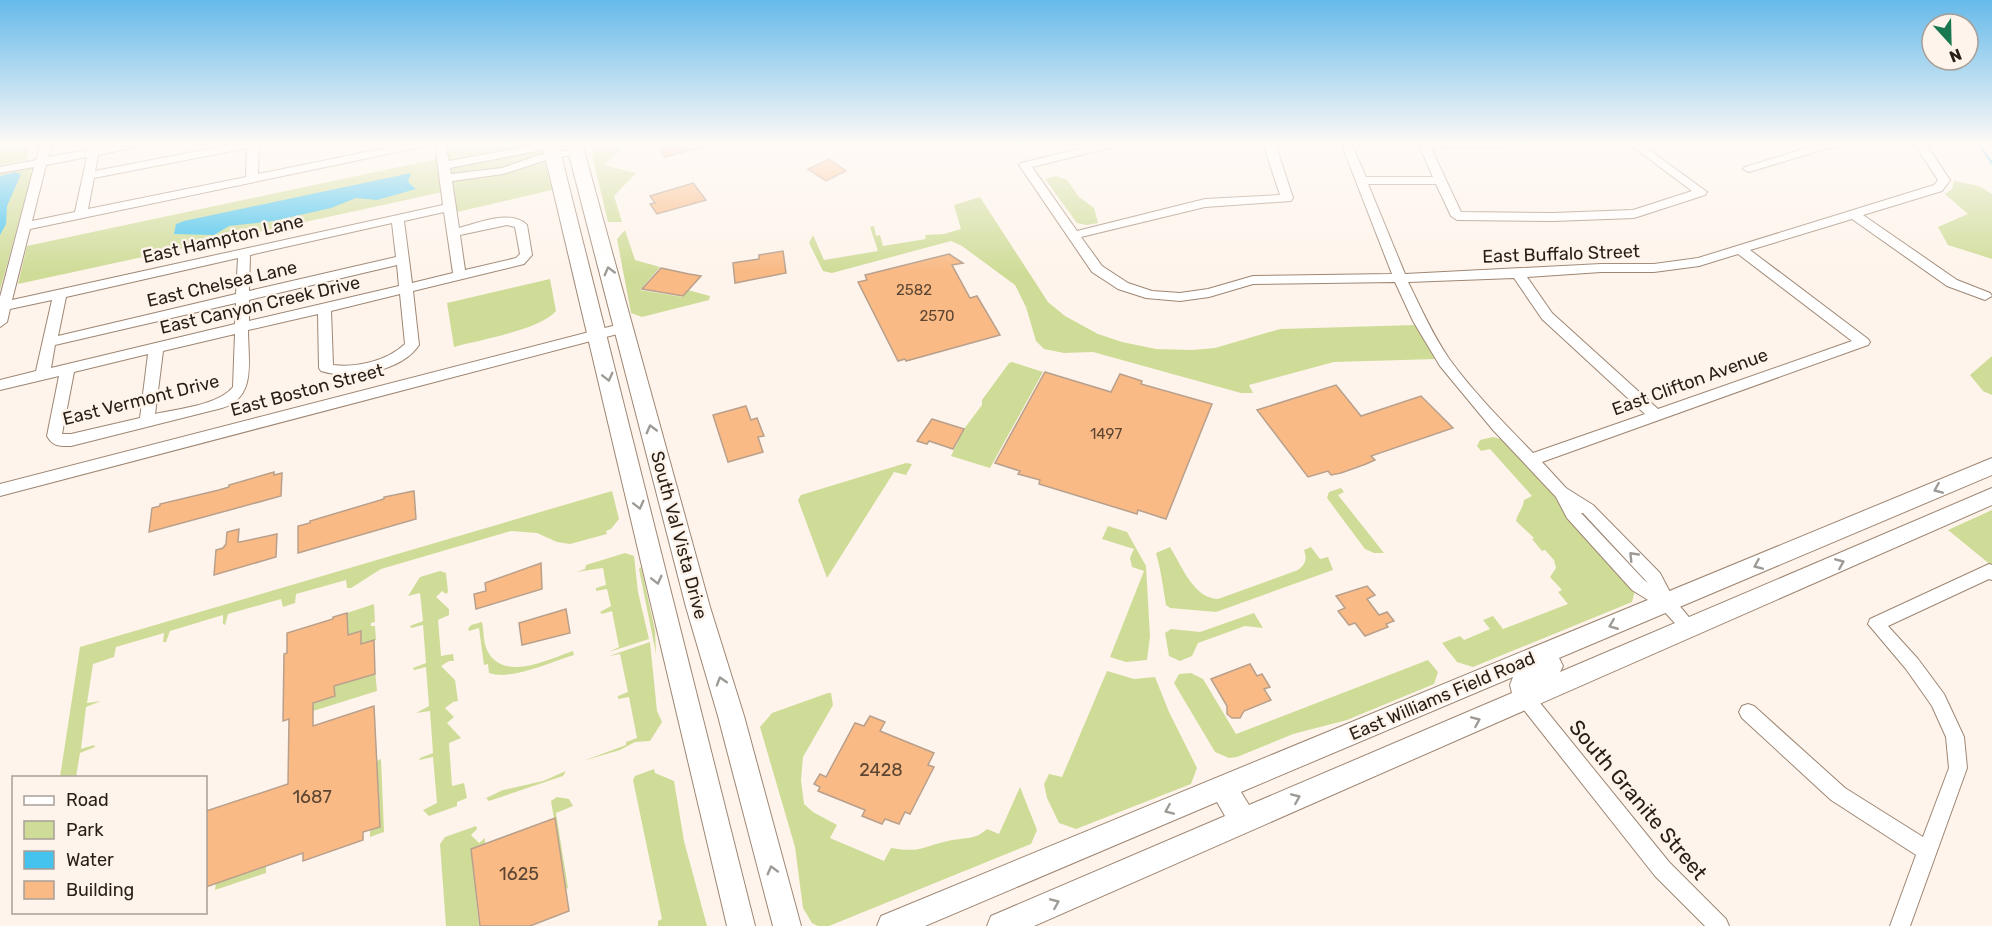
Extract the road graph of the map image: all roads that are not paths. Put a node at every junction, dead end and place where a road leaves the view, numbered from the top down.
1 (34, 186) edge
2 (86, 186) edge
3 (217, 186) edge
4 (446, 186) edge
5 (560, 186) edge
6 (584, 186) edge
7 (1040, 186) edge
8 (1283, 186) edge
9 (1364, 186) edge
10 (1444, 186) edge
11 (1693, 186) edge
12 (1939, 186) edge
13 (449, 207) junction
14 (1852, 213) junction
15 (81, 214) junction
16 (398, 219) junction
17 (25, 226) junction
18 (453, 233) junction
19 (1075, 235) junction
20 (1741, 250) junction
21 (244, 253) junction
22 (402, 260) junction
23 (15, 267) junction
24 (0, 270) edge
25 (1518, 274) junction
26 (460, 276) junction
27 (1400, 278) junction
28 (406, 290) junction
29 (60, 294) junction
30 (1985, 296) dead end
31 (242, 298) junction
32 (4, 306) junction
33 (324, 309) junction
34 (0, 322) edge
35 (242, 328) junction
36 (624, 328) junction
37 (597, 334) junction
38 (50, 342) junction
39 (156, 349) junction
40 (67, 369) junction
41 (42, 375) junction
42 (0, 385) edge
43 (1657, 417) junction
44 (147, 421) junction
45 (1531, 460) junction
46 (1992, 466) edge
47 (0, 490) edge
48 (1992, 496) edge
49 (677, 526) junction
50 (646, 536) junction
51 (1990, 572) edge
52 (1667, 603) junction
53 (1690, 628) junction
54 (1560, 647) junction
55 (1526, 699) junction
56 (1748, 712) dead end
57 (1223, 787) junction
58 (1243, 821) junction
59 (1928, 851) junction
60 (741, 926) edge
61 (787, 926) edge
62 (891, 926) edge
63 (1001, 926) edge
64 (1719, 926) edge
65 (1900, 926) edge

1 - 17 street
2 - 15 street
3 - 15 street
4 - 13 street
5 - 37 main road, South Val Vista Drive
36 -> 6 main road, South Val Vista Drive
7 - 19 street, East Buffalo Street
8 - 19 street
9 - 27 street
10 - 11 street
12 - 14 street, East Buffalo Street
13 - 16 street, East Hampton Lane
13 - 18 street
14 - 20 street, East Buffalo Street
14 - 30 street
15 - 17 street
16 - 21 street, East Hampton Lane
16 - 22 street
17 - 23 street
18 - 26 street
18 - 26 street, East Canyon Creek Drive
19 - 27 street, East Buffalo Street
20 - 25 street, East Buffalo Street
20 - 43 street, East Clifton Avenue
21 - 29 street, East Hampton Lane
21 - 31 street
22 - 28 street
22 - 31 street, East Chelsea Lane
23 - 24 street
23 - 32 street
25 - 27 street, East Buffalo Street
25 - 43 street
26 - 28 street, East Canyon Creek Drive
27 - 45 street
28 - 33 street, East Canyon Creek Drive
28 - 33 street
29 - 32 street, East Hampton Lane
29 - 38 street
31 - 35 street
31 - 38 street, East Chelsea Lane
32 - 34 street
33 - 35 street, East Canyon Creek Drive
35 - 39 street, East Canyon Creek Drive
35 - 44 street, East Vermont Drive
36 - 37 street, East Boston Street
49 -> 36 main road, South Val Vista Drive
37 - 47 street, East Boston Street
37 -> 50 main road, South Val Vista Drive
38 - 41 street
39 - 40 street, East Canyon Creek Drive
39 - 44 street
40 - 41 street, East Canyon Creek Drive
40 - 44 street, East Vermont Drive
41 - 42 street, East Canyon Creek Drive
43 - 45 street, East Clifton Avenue
45 - 52 street
46 -> 52 main road, East Williams Field Road
53 -> 48 main road, East Williams Field Road
49 - 50 main road
61 -> 49 main road, South Val Vista Drive
50 -> 60 main road, South Val Vista Drive
51 - 59 street
52 - 53 street
52 -> 54 main road, East Williams Field Road
53 - 55 main road, East Williams Field Road
54 - 55 main road
54 - 57 main road, East Williams Field Road
58 -> 55 main road, East Williams Field Road
55 - 64 street, South Granite Street
56 - 59 street
57 - 58 main road
57 -> 62 main road, East Williams Field Road
63 -> 58 main road, East Williams Field Road
59 - 65 street

